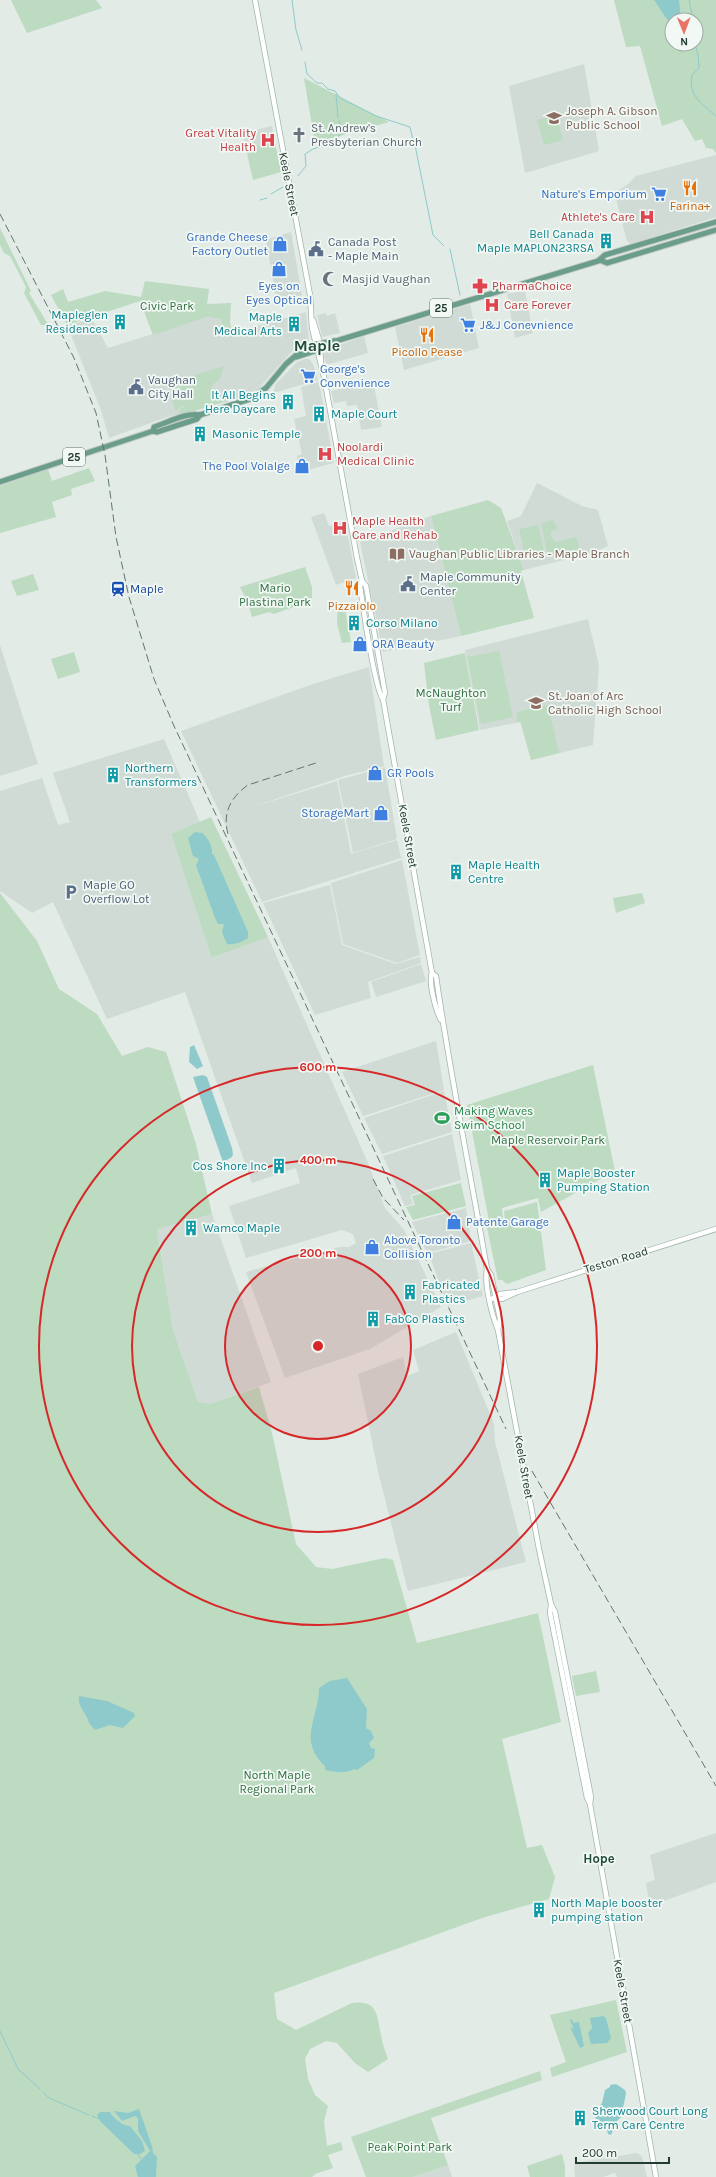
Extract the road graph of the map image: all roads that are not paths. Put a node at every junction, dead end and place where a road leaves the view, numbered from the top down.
1 (255, 0) edge
2 (716, 222) edge
3 (716, 230) edge
4 (600, 260) junction
5 (334, 341) junction
6 (318, 343) junction
7 (318, 350) junction
8 (293, 358) junction
9 (0, 482) edge
10 (716, 1229) edge
11 (487, 1269) junction
12 (495, 1298) junction
13 (490, 1300) junction
14 (498, 1330) junction
15 (656, 2177) edge

1 - 6 main road, Keele Street
2 - 4 main road, 25
3 - 4 main road, 25
4 - 5 main road, 25
5 - 6 main road, 25
5 - 7 main road, 25
6 - 7 main road, Keele Street
6 - 8 main road, 25
7 - 8 main road, 25
7 - 11 main road, Keele Street
8 - 9 main road, 25
10 - 12 main road, Teston Road
11 - 12 main road, Keele Street
11 - 13 main road, Keele Street
12 - 13 main road, Teston Road
12 - 14 main road, Keele Street
13 - 14 main road, Keele Street
14 - 15 main road, Keele Street

